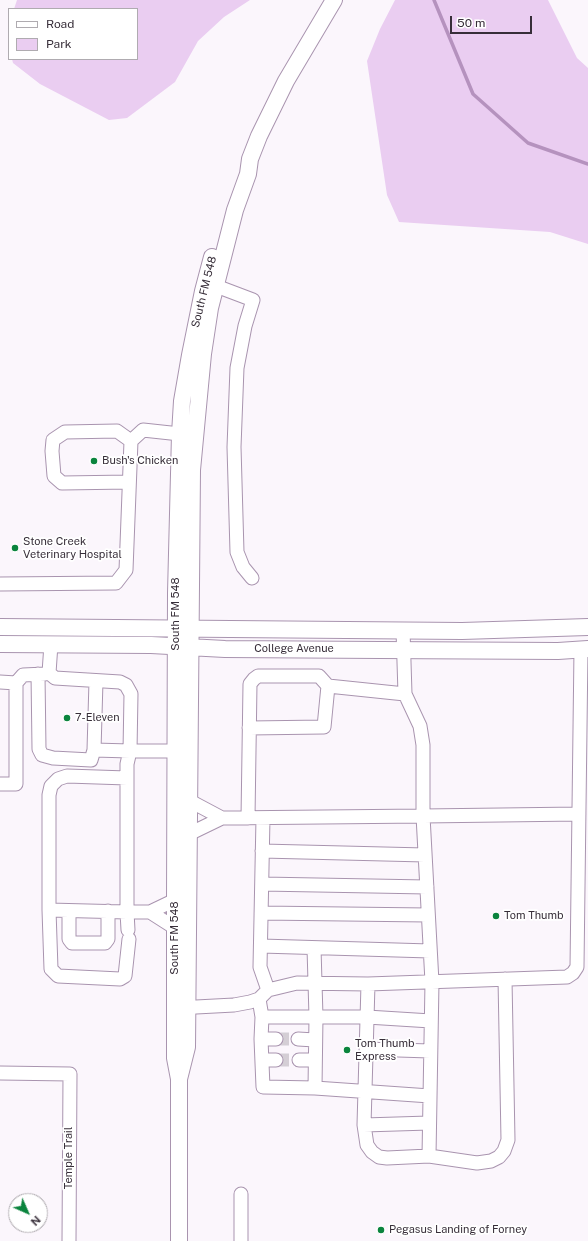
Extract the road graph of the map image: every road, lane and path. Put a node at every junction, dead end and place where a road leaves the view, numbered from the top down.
1 (334, 0) edge
2 (250, 159) junction
3 (216, 286) junction
4 (180, 434) junction
5 (130, 441) junction
6 (129, 482) junction
7 (252, 578) dead end
8 (0, 584) edge
9 (0, 627) edge
10 (588, 627) edge
11 (183, 629) junction
12 (403, 630) junction
13 (0, 644) edge
14 (51, 644) junction
15 (183, 647) junction
16 (584, 649) edge
17 (404, 650) junction
18 (44, 674) junction
19 (96, 681) junction
20 (0, 682) edge
21 (16, 683) junction
22 (328, 686) junction
23 (405, 694) junction
24 (249, 728) junction
25 (94, 750) junction
26 (130, 751) junction
27 (183, 751) junction
28 (127, 778) junction
29 (0, 784) edge
30 (190, 801) junction
31 (579, 814) junction
32 (423, 816) junction
33 (222, 818) junction
34 (248, 818) junction
35 (263, 818) junction
36 (189, 834) junction
37 (262, 851) junction
38 (425, 855) junction
39 (262, 884) junction
40 (427, 887) junction
41 (175, 900) junction
42 (49, 910) junction
43 (69, 911) junction
44 (108, 911) junction
45 (127, 912) junction
46 (150, 912) junction
47 (261, 913) junction
48 (428, 915) junction
49 (176, 928) junction
50 (261, 946) junction
51 (314, 948) junction
52 (430, 951) junction
53 (505, 979) junction
54 (432, 982) junction
55 (314, 983) junction
56 (368, 984) junction
57 (268, 990) junction
58 (259, 999) junction
59 (182, 1008) junction
60 (262, 1017) junction
61 (316, 1017) junction
62 (367, 1017) junction
63 (431, 1020) junction
64 (261, 1039) junction
65 (276, 1039) tunnel mouth
66 (298, 1039) tunnel mouth
67 (315, 1040) junction
68 (366, 1049) junction
69 (430, 1051) junction
70 (262, 1060) junction
71 (276, 1060) tunnel mouth
72 (298, 1060) tunnel mouth
73 (315, 1060) junction
74 (0, 1073) edge
75 (315, 1088) junction
76 (364, 1090) junction
77 (430, 1096) junction
78 (429, 1123) junction
79 (364, 1125) junction
80 (428, 1156) junction
81 (241, 1194) dead end
82 (69, 1241) edge
83 (179, 1241) edge
84 (241, 1241) edge

1 - 2 main road, South FM 548
2 - 3 main road, South FM 548
2 - 4 main road, South FM 548
3 - 7 street
3 - 11 main road, South FM 548
4 - 5 street
4 - 11 main road, South FM 548
5 - 6 street
5 - 6 street
6 - 8 street
9 - 11 main road, College Avenue
10 - 12 main road, College Avenue
11 - 12 main road, College Avenue
11 - 15 main road, South FM 548
12 - 17 street
13 - 14 main road, College Avenue
14 - 15 main road, College Avenue
14 - 18 street
15 - 17 main road, College Avenue
15 - 27 main road, South FM 548
16 - 17 main road, College Avenue
16 - 31 street
17 - 23 street
18 - 19 street
18 - 21 street
18 - 25 street
19 - 25 street
19 - 26 street
20 - 21 street
21 - 29 street
22 - 23 street
22 - 24 street
22 - 24 street
23 - 32 street
24 - 34 street
25 - 26 street
26 - 27 street
26 - 28 street
27 - 30 main road, South FM 548
27 - 41 main road, South FM 548
28 - 42 street
28 - 45 street
30 - 33 street
30 - 36 main road, South FM 548
31 - 32 street
31 - 53 street
32 - 35 street
32 - 38 street
33 - 34 street
33 - 36 street
34 - 35 street
35 - 37 street
36 - 59 main road, South FM 548
37 - 38 street
37 - 39 street
38 - 40 street
39 - 40 street
39 - 47 street
40 - 48 street
41 - 46 street
41 - 49 main road, South FM 548
42 - 43 street
42 - 45 street
43 - 44 street
43 - 44 street
44 - 45 street
45 - 46 street
46 - 49 street
47 - 48 street
47 - 50 street
48 - 52 street
49 - 59 main road, South FM 548
50 - 51 street
50 - 57 street
51 - 52 street
51 - 55 street
52 - 54 street
53 - 54 street
53 - 80 street
54 - 56 street
54 - 63 street
55 - 56 street
55 - 57 street
55 - 61 street
56 - 62 street
57 - 58 street
58 - 59 street
58 - 60 street
59 - 83 main road, South FM 548
60 - 61 street
60 - 64 street
61 - 62 street
61 - 67 street
62 - 63 street
62 - 68 street
63 - 69 street
64 - 65 street
64 - 70 street
66 - 67 street
67 - 73 street
68 - 69 street
68 - 76 street
69 - 77 street
70 - 71 street
70 - 75 street
72 - 73 street
73 - 75 street
74 - 82 street, Temple Trail
75 - 76 street
76 - 77 street
76 - 79 street
77 - 78 street
78 - 79 street
78 - 80 street
79 - 80 street
81 - 84 street

